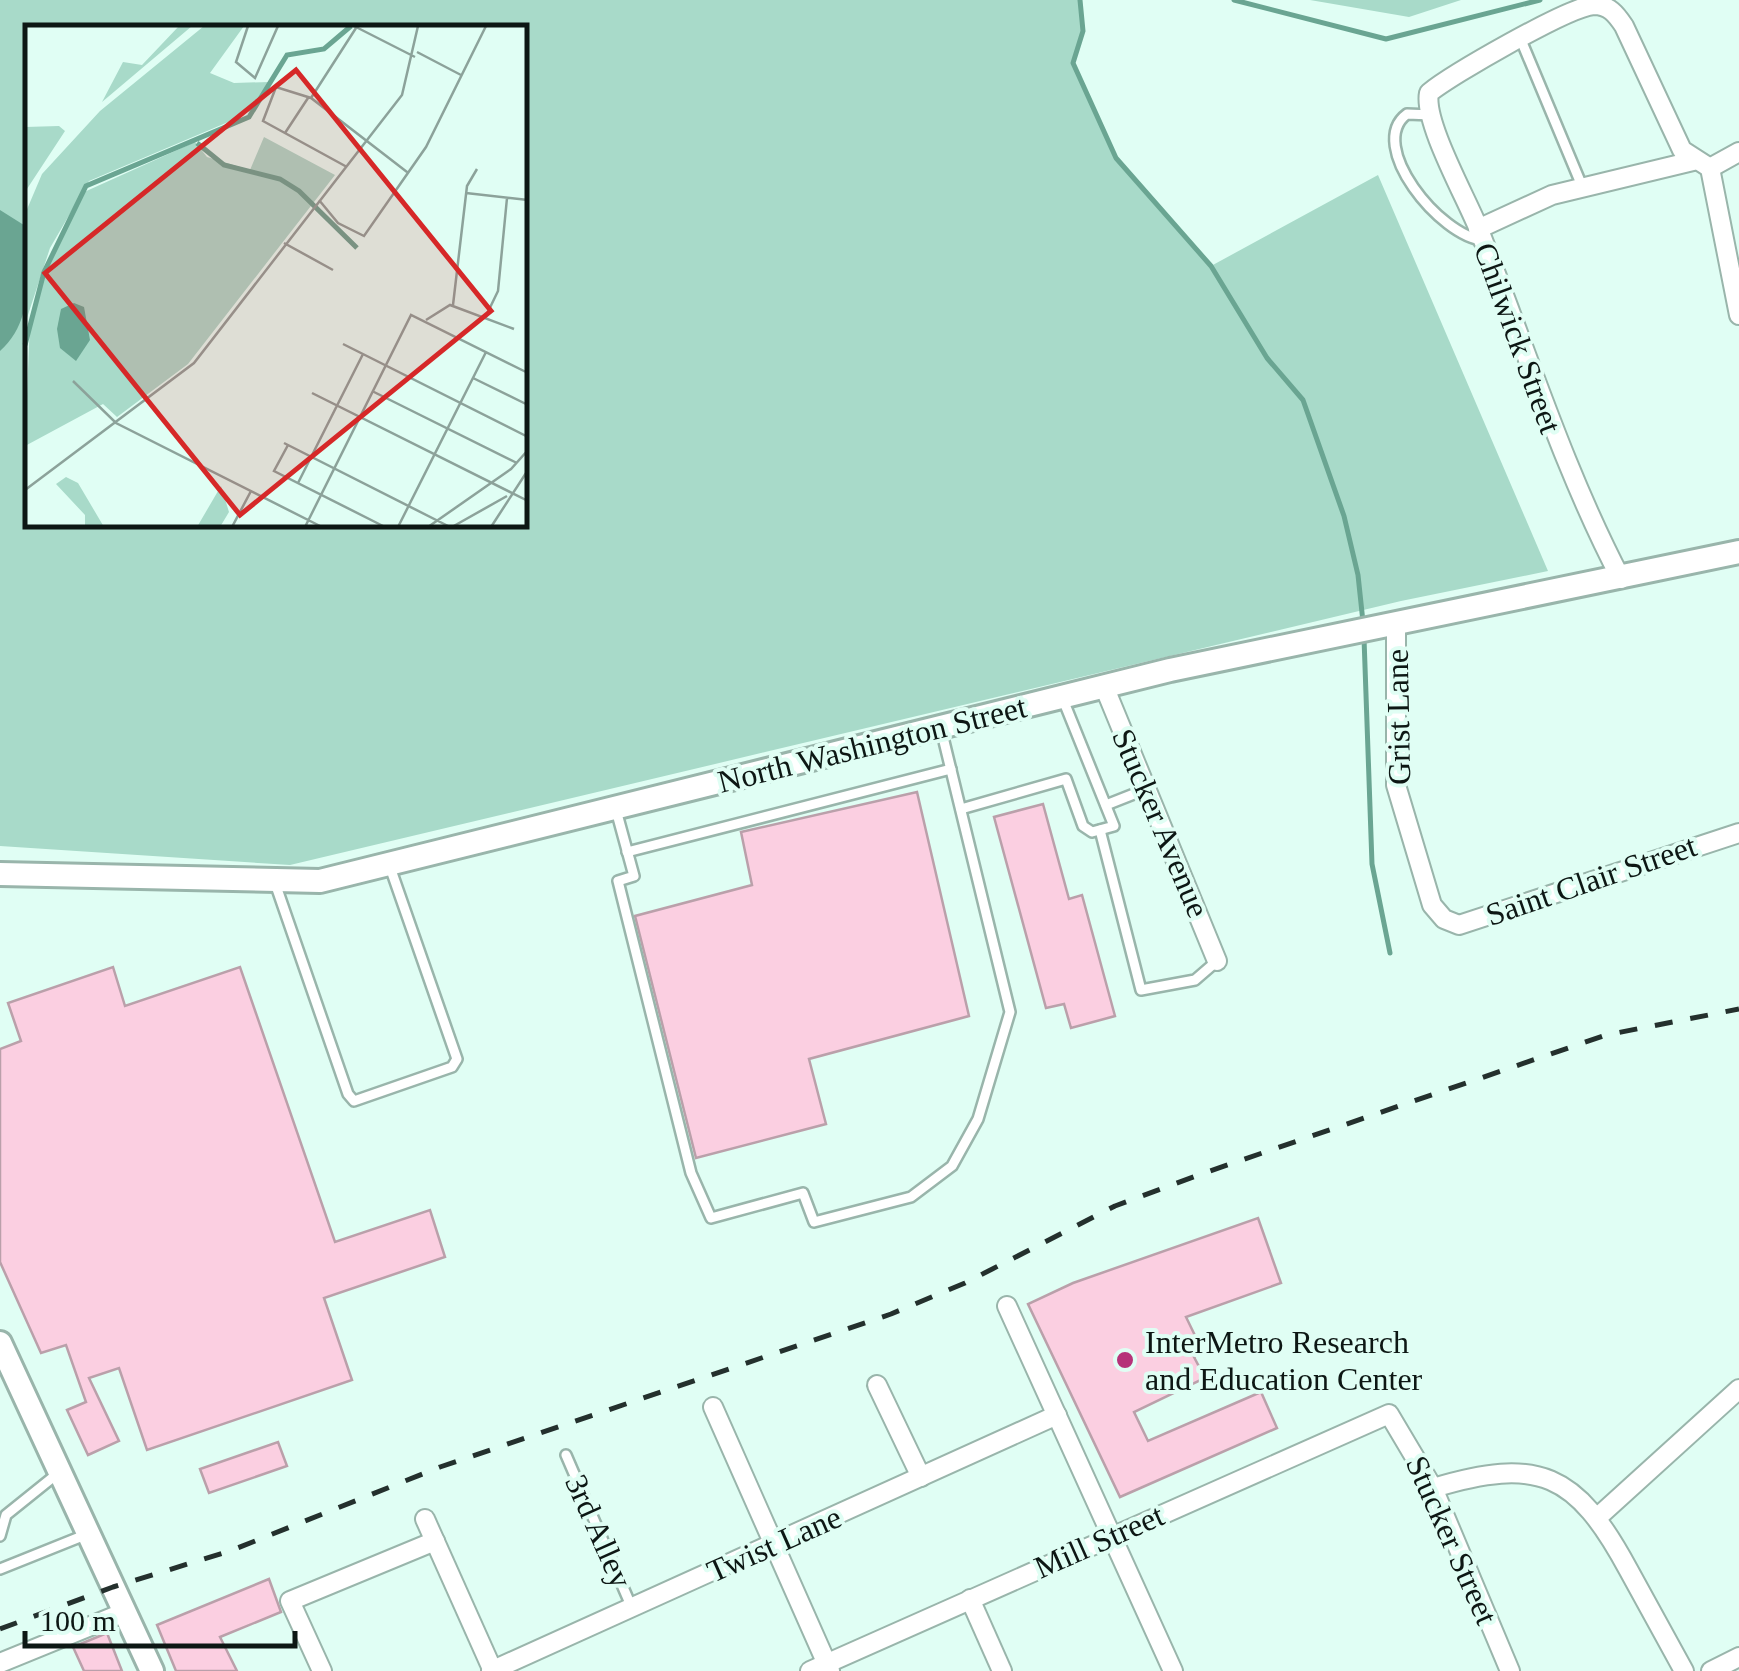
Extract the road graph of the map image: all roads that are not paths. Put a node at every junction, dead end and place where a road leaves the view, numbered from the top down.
1 (1521, 40) junction
2 (1432, 115) junction
3 (1739, 152) edge
4 (1701, 165) junction
5 (1582, 186) junction
6 (1480, 234) junction
7 (1739, 316) edge
8 (1739, 552) edge
9 (1621, 579) junction
10 (1396, 624) junction
11 (1104, 686) junction
12 (1062, 696) junction
13 (941, 726) junction
14 (951, 769) junction
15 (1144, 790) junction
16 (1106, 806) junction
17 (615, 808) junction
18 (961, 809) junction
19 (1100, 830) junction
20 (1739, 833) edge
21 (627, 852) junction
22 (389, 864) junction
23 (0, 874) edge
24 (275, 883) junction
25 (1444, 920) joint
26 (1218, 961) joint
27 (1007, 1306) dead end
28 (0, 1343) edge
29 (7, 1376) edge
30 (876, 1385) dead end
31 (1739, 1389) edge
32 (713, 1407) dead end
33 (1390, 1414) joint
34 (1056, 1415) junction
35 (566, 1455) dead end
36 (59, 1472) junction
37 (921, 1478) junction
38 (1433, 1488) junction
39 (1599, 1516) junction
40 (425, 1519) dead end
41 (88, 1534) junction
42 (1111, 1535) junction
43 (0, 1536) edge
44 (435, 1541) junction
45 (774, 1545) junction
46 (0, 1568) edge
47 (970, 1599) junction
48 (632, 1608) junction
49 (125, 1612) junction
50 (1739, 1656) edge
51 (0, 1663) edge
52 (822, 1669) edge
53 (1166, 1669) edge
54 (152, 1671) edge
55 (322, 1671) edge
56 (492, 1671) edge
57 (1002, 1671) edge
58 (1510, 1671) edge
59 (1684, 1671) edge
60 (1711, 1671) edge

1 - 2 street, Chilwick Street
1 - 4 street
1 - 5 lane
2 - 6 street, Chilwick Street
2 - 6 lane
3 - 4 street
4 - 5 street
4 - 7 street
5 - 6 street
6 - 9 street, Chilwick Street
8 - 9 street, North Washington Street
9 - 10 street, North Washington Street
10 - 11 street, North Washington Street
10 - 25 street, Grist Lane
11 - 12 street, North Washington Street
11 - 15 street, Stucker Avenue
12 - 13 street, North Washington Street
12 - 16 lane
13 - 14 lane
13 - 17 street, North Washington Street
14 - 18 lane
14 - 21 lane
15 - 16 lane
15 - 26 street, Stucker Avenue
16 - 19 lane
17 - 21 lane
17 - 22 street, North Washington Street
18 - 19 lane
18 - 21 lane
19 - 26 lane
20 - 25 street, Saint Clair Street
22 - 24 street, North Washington Street
22 - 24 lane
23 - 24 street, North Washington Street
27 - 34 street
28 - 29 street
29 - 36 street
30 - 37 street
31 - 39 street
32 - 45 street
33 - 38 street, Stucker Street
33 - 42 street, Mill Street
34 - 37 street, Twist Lane
34 - 42 street
35 - 48 lane, 3rd Alley
36 - 41 street
36 - 43 lane
37 - 45 street, Twist Lane
38 - 39 street
38 - 58 street, Stucker Street
39 - 59 street
40 - 44 street
41 - 46 lane
41 - 49 street
42 - 47 street, Mill Street
42 - 53 street
44 - 55 street
44 - 56 street
45 - 48 street, Twist Lane
45 - 52 street
47 - 52 street, Mill Street
47 - 57 street
48 - 56 street, Twist Lane
49 - 51 street
49 - 54 street
50 - 60 street

